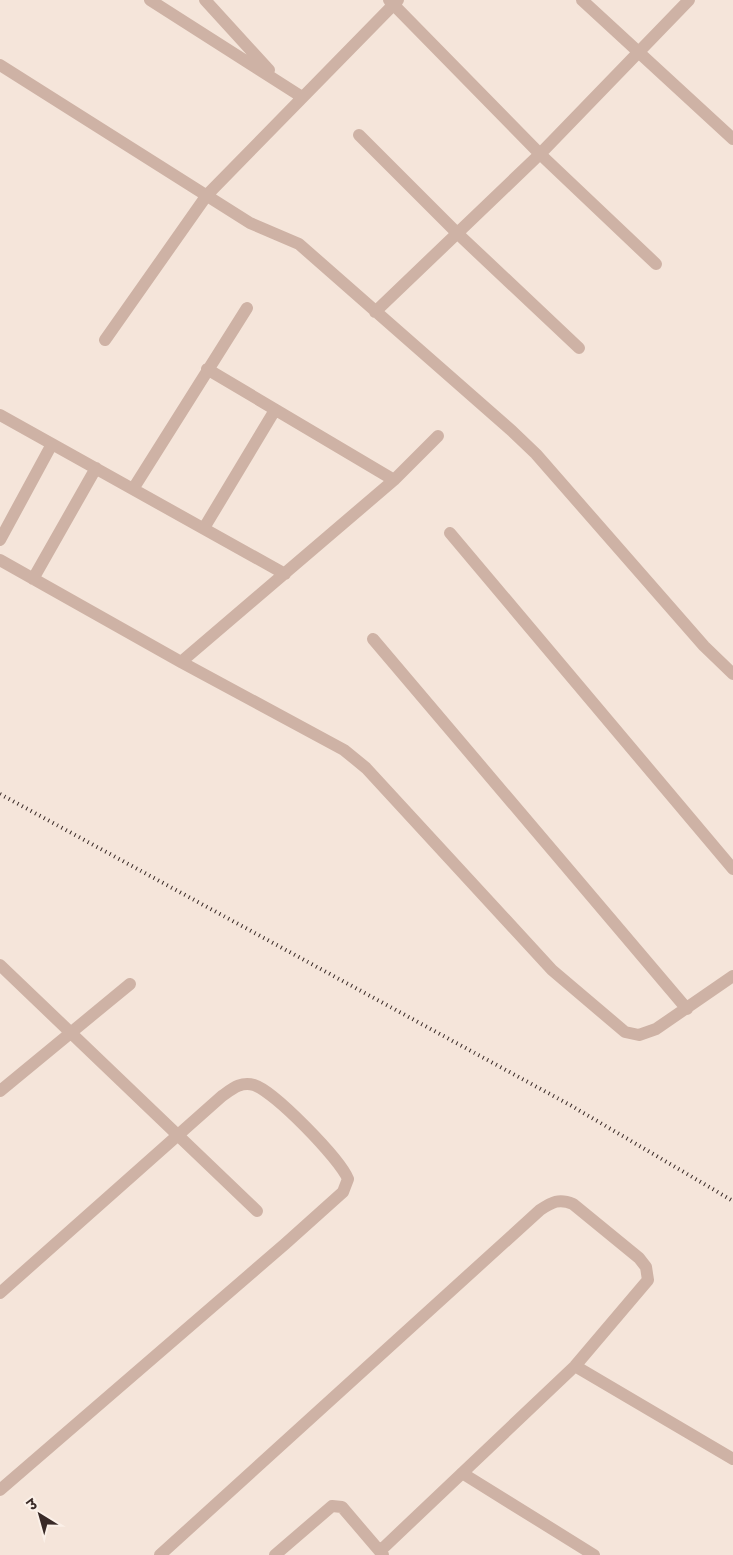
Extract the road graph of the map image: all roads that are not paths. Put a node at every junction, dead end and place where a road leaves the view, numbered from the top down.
1 (150, 0) edge
2 (205, 0) edge
3 (582, 0) edge
4 (689, 0) edge
5 (394, 1) edge
6 (638, 53) junction
7 (0, 64) edge
8 (280, 83) junction
9 (302, 97) junction
10 (359, 135) dead end
11 (733, 139) edge
12 (540, 154) junction
13 (206, 195) junction
14 (457, 233) junction
15 (656, 264) dead end
16 (247, 308) dead end
17 (375, 312) junction
18 (105, 340) dead end
19 (579, 348) dead end
20 (207, 369) junction
21 (275, 410) junction
22 (0, 415) edge
23 (438, 436) dead end
24 (52, 444) junction
25 (96, 468) junction
26 (394, 480) junction
27 (133, 489) junction
28 (204, 528) junction
29 (450, 533) dead end
30 (0, 540) edge
31 (0, 560) edge
32 (284, 574) junction
33 (32, 579) junction
34 (373, 640) dead end
35 (181, 662) junction
36 (733, 674) edge
37 (733, 869) edge
38 (0, 965) edge
39 (733, 976) edge
40 (130, 984) dead end
41 (687, 1009) junction
42 (70, 1035) junction
43 (0, 1091) edge
44 (177, 1135) junction
45 (257, 1211) dead end
46 (0, 1293) edge
47 (575, 1366) junction
48 (733, 1459) edge
49 (462, 1473) junction
50 (0, 1490) edge
51 (382, 1553) edge
52 (160, 1555) edge
53 (275, 1555) edge
54 (594, 1555) edge

1 - 8 street
2 - 8 street
3 - 6 street
4 - 6 street
5 - 9 street
5 - 12 street
6 - 11 street
6 - 12 street
7 - 13 street
8 - 9 street
9 - 13 street
10 - 14 street
12 - 14 street
12 - 15 street
13 - 17 street
13 - 18 street
14 - 17 street
14 - 19 street
16 - 20 street
17 - 36 street
20 - 21 street
20 - 27 street
21 - 26 street
21 - 28 street
22 - 24 street
23 - 26 street
24 - 25 street
24 - 30 street
25 - 27 street
25 - 33 street
26 - 32 street
27 - 28 street
28 - 32 street
29 - 37 street
31 - 33 street
32 - 35 street
33 - 35 street
34 - 41 street
35 - 41 street
38 - 42 street
39 - 41 street
40 - 42 street
42 - 43 street
42 - 44 street
44 - 45 street
44 - 46 street
44 - 50 street
47 - 48 street
47 - 49 street
47 - 52 street
49 - 51 street
49 - 54 street
51 - 53 street

